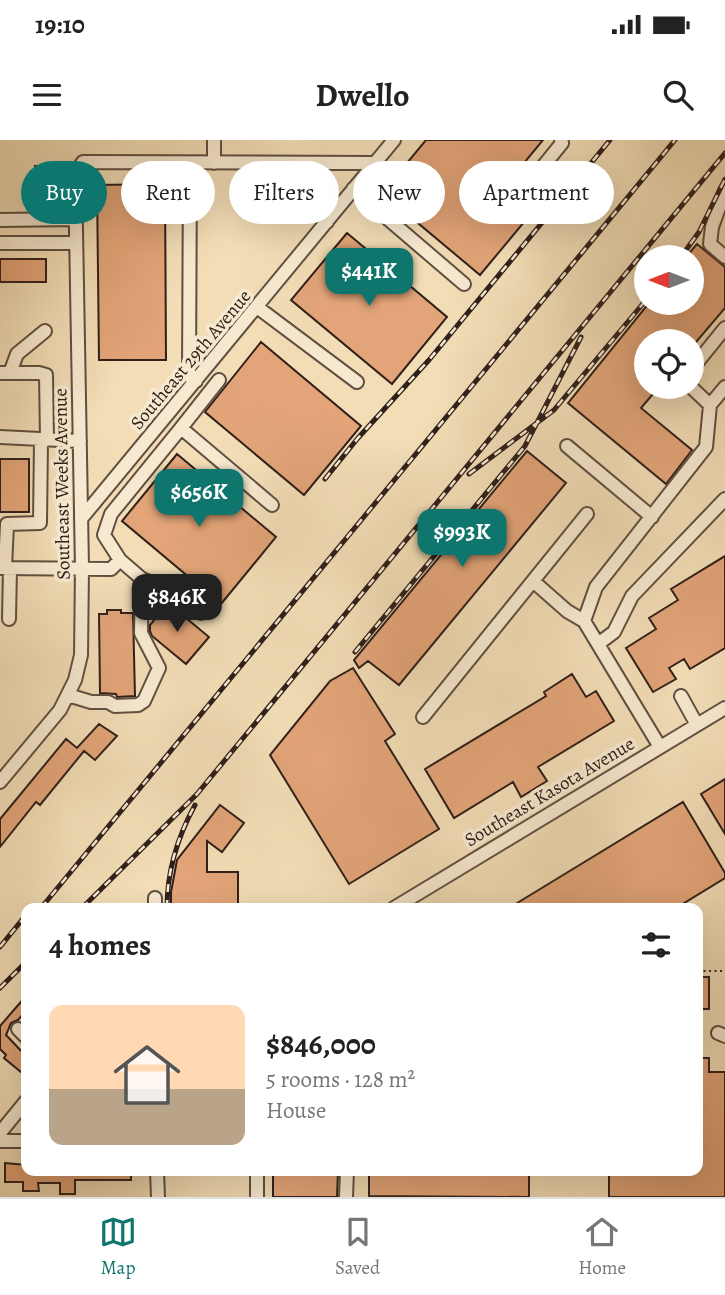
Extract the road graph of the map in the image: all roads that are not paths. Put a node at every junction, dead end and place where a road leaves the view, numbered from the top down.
1 (214, 140) edge
2 (561, 140) edge
3 (387, 143) edge
4 (214, 161) edge
5 (376, 161) edge
6 (547, 161) edge
7 (353, 190) edge
8 (725, 191) edge
9 (339, 207) edge
10 (0, 220) edge
11 (21, 220) edge
12 (75, 224) edge
13 (190, 224) edge
14 (325, 224) edge
15 (393, 224) edge
16 (0, 243) edge
17 (75, 243) junction
18 (725, 257) edge
19 (464, 284) dead end
20 (257, 307) junction
21 (725, 328) edge
22 (46, 331) dead end
23 (704, 354) edge
24 (5, 373) edge
25 (219, 380) dead end
26 (196, 381) junction
27 (357, 382) dead end
28 (725, 387) edge
29 (704, 399) edge
30 (710, 405) junction
31 (181, 428) junction
32 (0, 437) edge
33 (44, 440) junction
34 (79, 441) junction
35 (567, 446) dead end
36 (725, 499) edge
37 (272, 505) dead end
38 (586, 514) dead end
39 (652, 517) junction
40 (81, 519) junction
41 (120, 560) junction
42 (5, 568) edge
43 (82, 568) junction
44 (142, 579) junction
45 (533, 581) junction
46 (201, 613) dead end
47 (9, 619) dead end
48 (584, 621) junction
49 (598, 644) junction
50 (68, 695) junction
51 (681, 696) dead end
52 (725, 708) edge
53 (423, 717) dead end
54 (697, 725) junction
55 (660, 747) junction
56 (5, 767) edge
57 (0, 782) edge
58 (402, 903) edge
59 (21, 1107) edge
60 (0, 1133) edge
61 (0, 1141) edge
62 (21, 1141) edge
63 (158, 1176) edge
64 (257, 1176) edge
65 (347, 1176) edge
66 (158, 1197) edge
67 (257, 1197) edge
68 (346, 1197) edge

1 - 4 street
2 - 6 street
3 - 5 street, Southeast 29th Avenue
7 - 9 street, Southeast 29th Avenue
8 - 18 street
10 - 11 street
12 - 17 street, Southeast Weeks Avenue
13 - 26 street
14 - 20 street, Southeast 29th Avenue
15 - 19 street
16 - 17 street
17 - 34 street, Southeast Weeks Avenue
20 - 26 street, Southeast 29th Avenue
20 - 27 street
21 - 23 street
22 - 24 street
24 - 33 street
25 - 31 street
26 - 40 street, Southeast 29th Avenue
28 - 30 street
29 - 30 street
30 - 39 street
31 - 37 street
31 - 41 street
32 - 33 street
33 - 34 street
33 - 42 street
34 - 40 street, Southeast Weeks Avenue
35 - 39 street
36 - 49 street
38 - 45 street
39 - 48 street
40 - 43 street, Southeast Weeks Avenue
41 - 43 street
41 - 44 street
42 - 43 street
42 - 47 street
43 - 50 street, Southeast Weeks Avenue
44 - 46 street
44 - 50 street
45 - 48 street
45 - 53 street
48 - 49 street
49 - 55 street
50 - 56 street, Southeast Weeks Avenue
51 - 54 street
52 - 54 street, Southeast Kasota Avenue
54 - 55 street, Southeast Kasota Avenue
55 - 58 street, Southeast Kasota Avenue
56 - 57 street, Southeast Weeks Avenue
59 - 60 street
61 - 62 street
63 - 66 street
64 - 67 street
65 - 68 street

